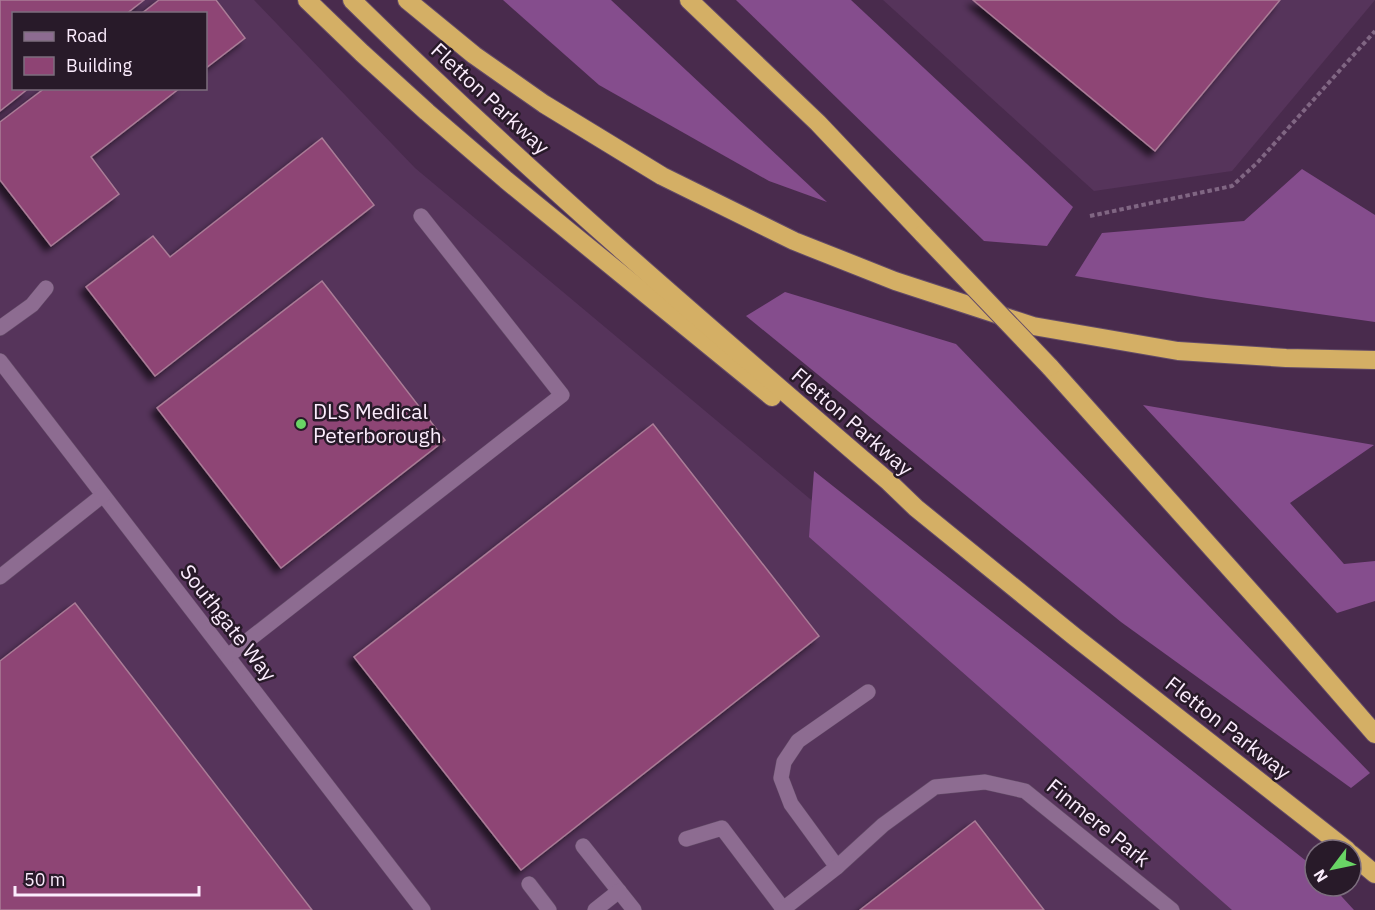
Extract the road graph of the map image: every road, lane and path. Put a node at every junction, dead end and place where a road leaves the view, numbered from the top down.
1 (307, 0) edge
2 (352, 0) edge
3 (407, 0) edge
4 (689, 0) edge
5 (1374, 33) edge
6 (422, 216) dead end
7 (1090, 216) dead end
8 (46, 288) dead end
9 (0, 328) edge
10 (1375, 360) edge
11 (0, 361) edge
12 (103, 495) junction
13 (916, 508) junction
14 (0, 577) edge
15 (228, 656) junction
16 (868, 692) dead end
17 (1375, 734) edge
18 (1332, 838) edge
19 (686, 839) dead end
20 (583, 846) dead end
21 (1363, 864) edge
22 (837, 867) junction
23 (1375, 874) edge
24 (529, 884) dead end
25 (619, 891) junction
26 (423, 910) edge
27 (549, 910) edge
28 (596, 910) edge
29 (634, 910) edge
30 (783, 910) edge
31 (1172, 910) edge

1 - 13 highway
2 - 13 highway, Fletton Parkway
3 - 10 highway
4 - 17 highway, bridge
5 - 7 path
6 - 15 street
8 - 9 street
11 - 12 street, Southgate Way
12 - 14 street
12 - 15 street, Southgate Way
13 - 18 highway, Fletton Parkway
15 - 26 street, Southgate Way
16 - 22 street
19 - 30 street
20 - 25 street
21 - 23 highway
22 - 30 street, Finmere Park
22 - 31 street, Finmere Park
24 - 27 street
25 - 28 street
25 - 29 street

